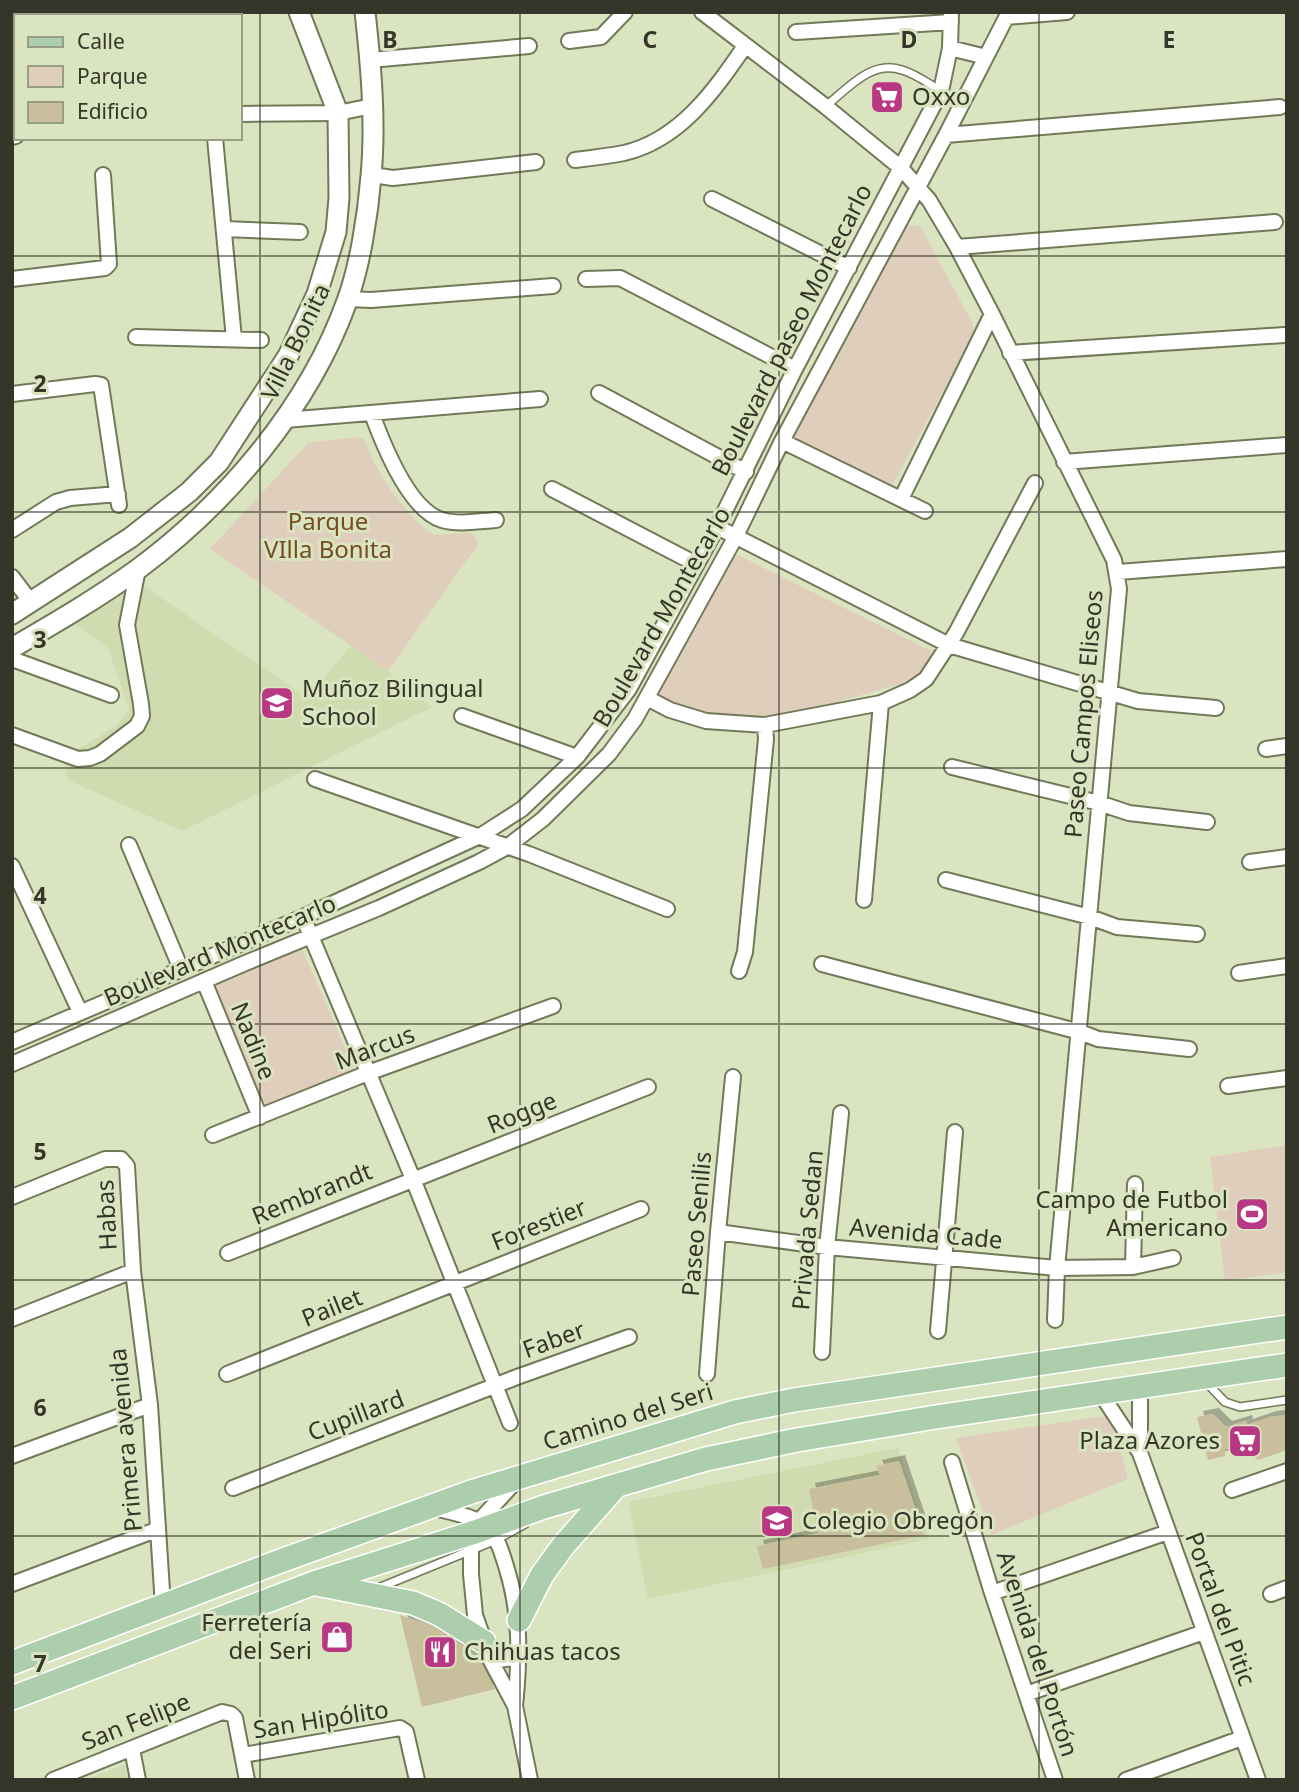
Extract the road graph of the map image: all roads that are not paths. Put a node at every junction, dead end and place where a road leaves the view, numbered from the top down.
1 (299, 12) edge
2 (365, 12) edge
3 (625, 12) edge
4 (702, 12) edge
5 (1067, 12) edge
6 (1008, 15) edge
7 (951, 17) edge
8 (796, 32) dead end
9 (569, 41) dead end
10 (529, 46) dead end
11 (745, 46) junction
12 (950, 48) junction
13 (986, 57) junction
14 (379, 60) junction
15 (941, 91) junction
16 (372, 106) junction
17 (825, 106) junction
18 (1280, 107) dead end
19 (338, 113) junction
20 (242, 114) edge
21 (946, 135) junction
22 (215, 140) edge
23 (575, 160) dead end
24 (536, 162) dead end
25 (901, 168) junction
26 (103, 175) dead end
27 (372, 175) junction
28 (918, 187) junction
29 (712, 199) dead end
30 (1275, 222) dead end
31 (224, 229) junction
32 (300, 232) dead end
33 (957, 247) junction
34 (849, 268) junction
35 (12, 279) edge
36 (586, 279) dead end
37 (552, 286) dead end
38 (348, 299) junction
39 (992, 314) junction
40 (1284, 335) dead end
41 (136, 337) dead end
42 (234, 339) junction
43 (261, 340) dead end
44 (1010, 353) junction
45 (288, 356) junction
46 (795, 369) junction
47 (314, 373) junction
48 (599, 393) dead end
49 (12, 394) edge
50 (540, 399) dead end
51 (372, 414) junction
52 (285, 420) junction
53 (782, 441) junction
54 (1287, 445) edge
55 (1063, 462) junction
56 (746, 472) junction
57 (1035, 483) dead end
58 (552, 489) dead end
59 (901, 499) junction
60 (925, 511) dead end
61 (496, 520) dead end
62 (717, 527) junction
63 (12, 530) edge
64 (736, 536) junction
65 (1287, 559) edge
66 (696, 565) junction
67 (138, 569) junction
68 (1118, 572) junction
69 (12, 577) edge
70 (31, 602) junction
71 (12, 614) edge
72 (949, 645) junction
73 (12, 648) edge
74 (12, 659) edge
75 (1110, 693) junction
76 (111, 695) dead end
77 (648, 698) junction
78 (881, 703) junction
79 (1216, 708) dead end
80 (463, 716) dead end
81 (765, 725) junction
82 (12, 735) edge
83 (1287, 746) edge
84 (1266, 749) dead end
85 (577, 757) junction
86 (953, 767) dead end
87 (315, 779) dead end
88 (1100, 803) junction
89 (1207, 822) dead end
90 (480, 836) junction
91 (129, 845) dead end
92 (507, 846) junction
93 (1287, 856) edge
94 (1250, 862) dead end
95 (12, 866) edge
96 (946, 880) dead end
97 (864, 900) dead end
98 (667, 909) dead end
99 (303, 917) junction
100 (1090, 917) junction
101 (1197, 934) dead end
102 (310, 937) junction
103 (821, 964) dead end
104 (179, 965) junction
105 (1287, 966) edge
106 (739, 971) dead end
107 (1239, 973) dead end
108 (204, 981) junction
109 (553, 1006) dead end
110 (78, 1008) junction
111 (1080, 1032) junction
112 (12, 1042) edge
113 (1189, 1049) dead end
114 (12, 1064) edge
115 (368, 1073) junction
116 (733, 1077) dead end
117 (1287, 1078) edge
118 (1228, 1086) dead end
119 (648, 1087) dead end
120 (841, 1113) dead end
121 (260, 1117) junction
122 (955, 1132) dead end
123 (213, 1135) dead end
124 (413, 1179) junction
125 (1135, 1184) dead end
126 (12, 1197) edge
127 (641, 1209) dead end
128 (718, 1232) junction
129 (827, 1247) junction
130 (228, 1253) dead end
131 (943, 1258) junction
132 (1173, 1258) dead end
133 (1133, 1267) junction
134 (1058, 1268) junction
135 (133, 1271) junction
136 (453, 1284) junction
137 (12, 1319) edge
138 (1055, 1320) dead end
139 (1287, 1328) edge
140 (938, 1331) dead end
141 (629, 1337) dead end
142 (821, 1352) dead end
143 (1287, 1365) edge
144 (227, 1374) dead end
145 (707, 1374) dead end
146 (1202, 1378) junction
147 (494, 1386) junction
148 (1140, 1387) junction
149 (1101, 1394) junction
150 (1287, 1400) edge
151 (150, 1405) junction
152 (510, 1423) dead end
153 (1140, 1452) junction
154 (12, 1456) edge
155 (952, 1462) dead end
156 (1287, 1471) edge
157 (520, 1478) junction
158 (615, 1486) junction
159 (233, 1488) dead end
160 (1232, 1490) dead end
161 (430, 1506) junction
162 (156, 1530) junction
163 (1168, 1532) junction
164 (482, 1534) junction
165 (314, 1583) junction
166 (12, 1584) edge
167 (1287, 1588) edge
168 (366, 1593) junction
169 (992, 1593) junction
170 (1271, 1594) dead end
171 (163, 1606) junction
172 (519, 1620) junction
173 (1204, 1632) junction
174 (487, 1652) junction
175 (520, 1657) junction
176 (12, 1663) edge
177 (1026, 1694) junction
178 (12, 1698) edge
179 (515, 1706) junction
180 (1242, 1738) junction
181 (132, 1749) junction
182 (243, 1755) junction
183 (52, 1780) edge
184 (138, 1780) edge
185 (247, 1780) edge
186 (417, 1780) edge
187 (530, 1780) edge
188 (1055, 1780) edge
189 (1126, 1780) edge
190 (1258, 1780) edge

1 - 19 street, Villa Bonita
2 - 14 street, Villa Bonita
3 - 9 street
4 - 11 street, Paseo Campos Eliseos
5 - 6 street
6 - 13 street, Boulevard Montecarlo
7 - 8 street
7 - 12 street, Boulevard paseo Montecarlo
10 - 14 street
11 - 17 street, Paseo Campos Eliseos
11 - 23 street
12 - 13 street
12 - 15 street, Boulevard paseo Montecarlo
13 - 21 street, Boulevard Montecarlo
14 - 16 street, Villa Bonita
15 - 17 lane
15 - 25 street, Boulevard paseo Montecarlo
16 - 19 street
16 - 27 street, Villa Bonita
17 - 25 street, Paseo Campos Eliseos
18 - 21 street
19 - 20 street
19 - 45 street, Villa Bonita
21 - 28 street, Boulevard Montecarlo
22 - 31 street
24 - 27 street
25 - 28 street, Paseo Campos Eliseos
25 - 34 street, Boulevard paseo Montecarlo
26 - 35 street
27 - 38 street, Villa Bonita
28 - 33 street, Paseo Campos Eliseos
28 - 53 street, Boulevard Montecarlo
29 - 34 street
30 - 33 street
31 - 32 street
31 - 42 street
33 - 39 street, Paseo Campos Eliseos
34 - 46 street, Boulevard paseo Montecarlo
36 - 46 street
37 - 38 street
38 - 47 street, Villa Bonita
39 - 44 street, Paseo Campos Eliseos
39 - 59 street
40 - 44 street
41 - 42 street
42 - 43 street
44 - 55 street, Paseo Campos Eliseos
45 - 47 street
45 - 70 street, Villa Bonita
46 - 56 street, Boulevard paseo Montecarlo
47 - 52 street, Villa Bonita
48 - 56 street
49 - 63 street
50 - 51 street
51 - 52 street
51 - 61 street
52 - 67 street, Villa Bonita
53 - 59 street
53 - 64 street, Boulevard Montecarlo
54 - 55 street
55 - 68 street, Paseo Campos Eliseos
56 - 62 street, Boulevard paseo Montecarlo
57 - 72 street
58 - 66 street
59 - 60 street
62 - 64 street
62 - 66 street, Boulevard paseo Montecarlo
64 - 72 street
64 - 77 street, Boulevard Montecarlo
65 - 68 street
66 - 85 street, Boulevard paseo Montecarlo
67 - 73 street, Villa Bonita
67 - 82 street
68 - 75 street, Paseo Campos Eliseos
69 - 70 street
70 - 71 street, Villa Bonita
72 - 75 street
72 - 78 street
74 - 76 street
75 - 79 street
75 - 88 street, Paseo Campos Eliseos
77 - 81 street
77 - 92 street, Boulevard Montecarlo
78 - 81 street
78 - 97 street
80 - 85 street
81 - 106 street
83 - 84 street
85 - 90 street, Boulevard paseo Montecarlo
86 - 88 street
87 - 90 street
88 - 89 street
88 - 100 street, Paseo Campos Eliseos
90 - 92 street
90 - 99 street, Boulevard paseo Montecarlo
91 - 104 street
92 - 98 street
92 - 102 street, Boulevard Montecarlo
93 - 94 street
95 - 110 street
96 - 100 street
99 - 102 street
99 - 104 street, Boulevard paseo Montecarlo
100 - 101 street
100 - 111 street, Paseo Campos Eliseos
102 - 108 street, Boulevard Montecarlo
102 - 115 street
103 - 111 street
104 - 110 street, Boulevard paseo Montecarlo
105 - 107 street
108 - 114 street, Boulevard Montecarlo
108 - 121 street, Nadine
109 - 115 street, Marcus
110 - 112 street, Boulevard paseo Montecarlo
111 - 113 street
111 - 134 street, Paseo Campos Eliseos
115 - 121 street, Marcus
115 - 124 street
116 - 128 street, Paseo Senilis
117 - 118 street
119 - 124 street, Rogge
120 - 129 street, Privada Sedan
121 - 123 street, Marcus
122 - 131 street
124 - 130 street, Rembrandt
124 - 136 street
125 - 133 street
126 - 135 street, Habas
127 - 136 street, Forestier
128 - 129 street, Avenida Cade
128 - 145 street, Paseo Senilis
129 - 131 street, Avenida Cade
129 - 142 street, Privada Sedan
131 - 134 street, Avenida Cade
131 - 140 street
132 - 133 street, Avenida Cade
133 - 134 street, Avenida Cade
134 - 138 street, Paseo Campos Eliseos
135 - 137 street
135 - 151 street, Primera avenida
136 - 144 street, Pailet
136 - 147 street
139 - 157 main road, Camino del Seri
141 - 147 street, Faber
143 - 146 main road
146 - 148 main road
146 - 150 lane
147 - 152 street
147 - 159 street, Cupillard
148 - 149 main road
148 - 153 street, Portal del Pitic
149 - 153 street, Portal del Pitic
149 - 158 main road
151 - 154 street
151 - 162 street, Primera avenida
153 - 163 street, Portal del Pitic
155 - 169 street, Avenida del Portón
156 - 160 street
157 - 161 main road, Camino del Seri
157 - 164 street
158 - 164 main road
158 - 172 main road
161 - 164 street
161 - 171 main road, Camino del Seri
162 - 166 street
162 - 171 street, Primera avenida
163 - 169 street
163 - 173 street, Portal del Pitic
164 - 165 main road
164 - 168 lane
164 - 172 street
164 - 174 street
165 - 168 main road
165 - 178 main road
167 - 170 street
168 - 174 main road
169 - 177 street, Avenida del Portón
171 - 176 main road, Camino del Seri
172 - 175 street
173 - 177 street
173 - 180 street, Portal del Pitic
174 - 175 street
174 - 179 street
175 - 179 street
177 - 188 street, Avenida del Portón
179 - 187 street
180 - 189 street
180 - 190 street, Portal del Pitic
181 - 182 street, San Felipe
181 - 183 street, San Felipe
181 - 184 street
182 - 185 street
182 - 186 street, San Hipólito

